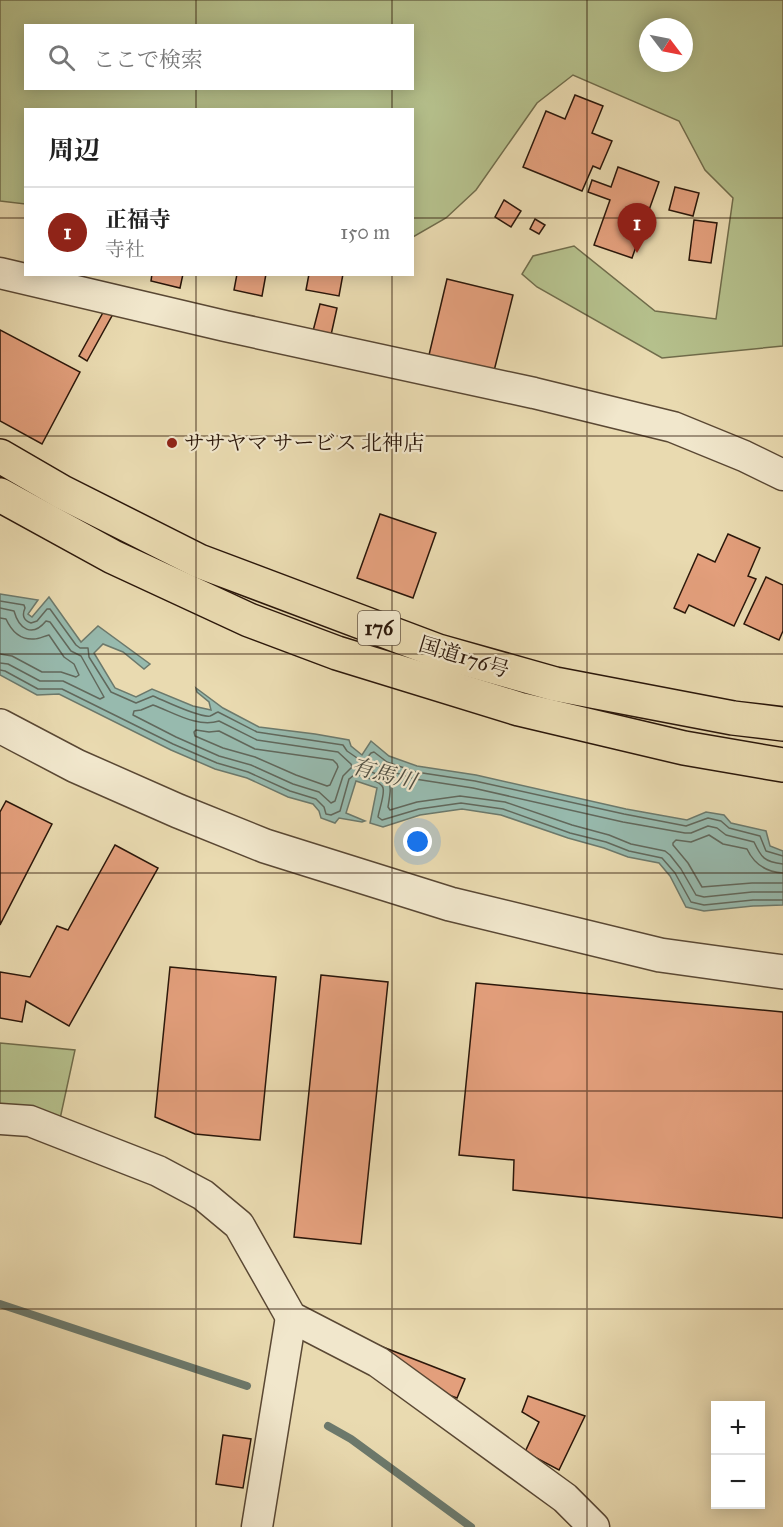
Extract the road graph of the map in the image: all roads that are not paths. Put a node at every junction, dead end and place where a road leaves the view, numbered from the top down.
1 (0, 273) edge
2 (0, 456) edge
3 (783, 475) edge
4 (0, 495) edge
5 (783, 724) edge
6 (0, 726) edge
7 (783, 765) edge
8 (783, 972) edge
9 (0, 1119) edge
10 (291, 1317) junction
11 (257, 1527) edge
12 (594, 1527) edge

1 - 3 street
2 - 5 highway, 国道176号 / 176
4 - 7 highway, 国道176号 / 176
6 - 8 street
9 - 10 street
10 - 11 street
10 - 12 street

